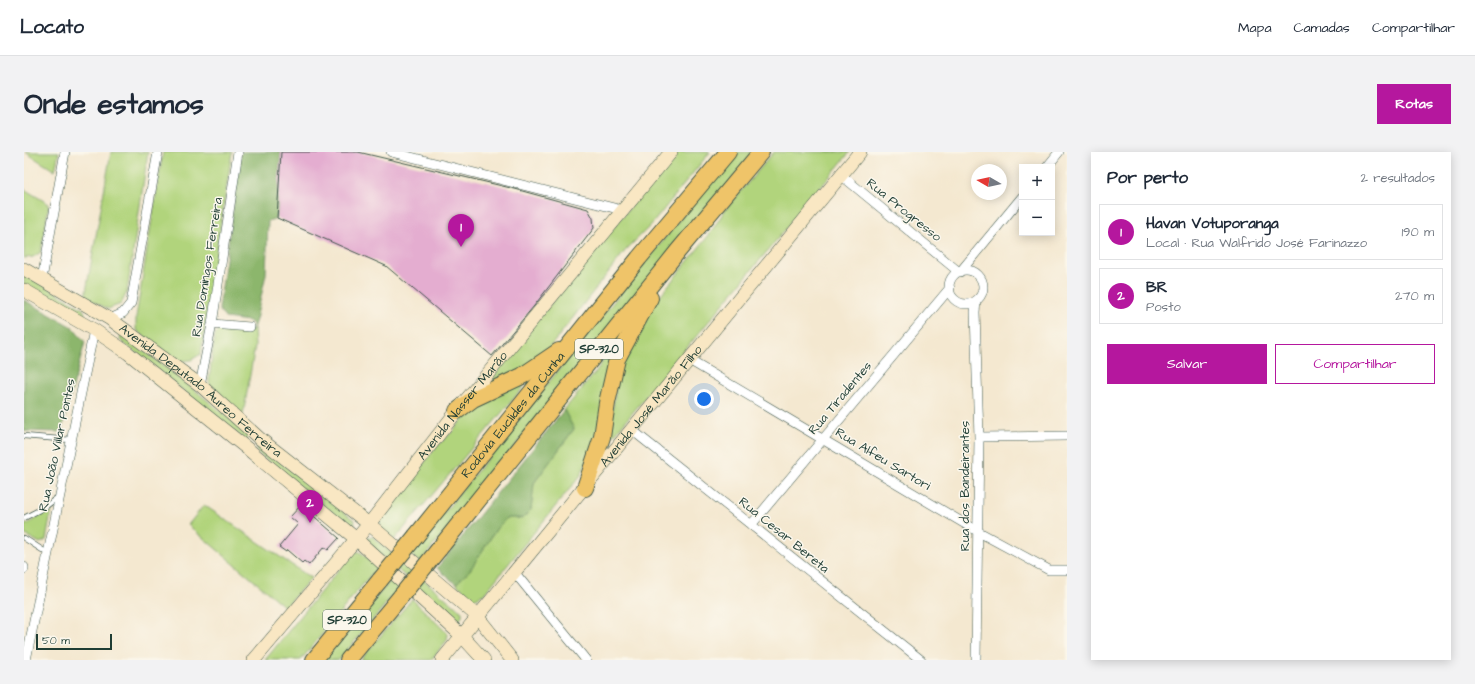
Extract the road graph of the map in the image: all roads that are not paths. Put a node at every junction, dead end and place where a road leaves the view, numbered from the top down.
1 (65, 152) edge
2 (158, 152) edge
3 (238, 152) edge
4 (391, 152) edge
5 (671, 152) edge
6 (728, 152) edge
7 (761, 152) edge
8 (860, 152) edge
9 (1059, 152) edge
10 (1049, 164) edge
11 (841, 175) junction
12 (1020, 200) edge
13 (622, 210) junction
14 (678, 251) junction
15 (24, 268) edge
16 (958, 274) junction
17 (42, 279) junction
18 (950, 288) junction
19 (24, 290) edge
20 (976, 301) junction
21 (965, 304) junction
22 (975, 312) junction
23 (110, 319) junction
24 (212, 324) junction
25 (250, 327) dead end
26 (94, 330) junction
27 (573, 341) junction
28 (689, 360) junction
29 (200, 385) junction
30 (458, 411) junction
31 (632, 430) junction
32 (24, 436) edge
33 (1067, 436) edge
34 (979, 437) junction
35 (259, 438) junction
36 (823, 439) junction
37 (71, 440) junction
38 (249, 450) junction
39 (585, 488) junction
40 (59, 496) junction
41 (24, 518) edge
42 (369, 524) junction
43 (751, 525) junction
44 (977, 531) junction
45 (24, 538) edge
46 (355, 538) junction
47 (47, 553) junction
48 (1067, 570) edge
49 (515, 572) junction
50 (477, 616) junction
51 (24, 618) edge
52 (34, 619) junction
53 (27, 634) edge
54 (462, 636) junction
55 (26, 660) edge
56 (254, 660) edge
57 (314, 660) edge
58 (348, 660) edge
59 (442, 660) edge
60 (484, 660) edge
61 (512, 660) edge
62 (586, 660) edge
63 (920, 660) edge
64 (976, 660) edge

1 - 17 street
2 - 23 street
3 - 24 street, Rua Domingos Ferreira
4 - 13 street
5 - 13 main road, Avenida Nasser Marão
6 - 27 highway, Rodovia Euclides da Cunha / SP-320
7 - 14 highway, Rodovia Euclides da Cunha / SP-320
8 - 11 main road, Avenida José Marão Filho
9 - 10 street
11 - 16 street, Rua Progresso
11 - 28 main road, Avenida José Marão Filho
12 - 16 street
13 - 30 main road, Avenida Nasser Marão
14 - 39 highway
14 - 58 highway, Rodovia Euclides da Cunha / SP-320, bridge
15 - 17 main road, Avenida Deputado Áureo Ferreira
16 - 18 street
16 - 20 street
17 - 23 main road, Avenida Deputado Áureo Ferreira
18 - 21 street
18 - 36 street, Rua Tiradentes
19 - 26 main road, Avenida Deputado Áureo Ferreira
20 - 21 street
20 - 22 street, Rua dos Bandeirantes
21 - 22 street
22 - 34 street, Rua dos Bandeirantes
23 - 26 main road
23 - 29 main road, Avenida Deputado Áureo Ferreira
24 - 25 street
24 - 29 street, Rua Domingos Ferreira
26 - 37 street, Rua João Villar Pontes
26 - 38 main road, Avenida Deputado Áureo Ferreira
27 - 30 highway
27 - 57 highway, Rodovia Euclides da Cunha / SP-320, bridge
28 - 31 main road, Avenida José Marão Filho
28 - 36 street, Rua Alfeu Sartori
29 - 35 main road, Avenida Deputado Áureo Ferreira
30 - 42 main road, Avenida Nasser Marão
31 - 39 main road, Avenida José Marão Filho
31 - 43 street, Rua Cesar Bereta
32 - 37 lane
33 - 34 street
34 - 44 street, Rua dos Bandeirantes
35 - 38 main road
35 - 42 main road, Avenida Deputado Áureo Ferreira
36 - 43 street, Rua Tiradentes
36 - 44 street, Rua Alfeu Sartori
37 - 40 street, Rua João Villar Pontes
38 - 46 main road, Avenida Deputado Áureo Ferreira
39 - 49 main road, Avenida José Marão Filho
40 - 41 lane
40 - 47 street, Rua João Villar Pontes
42 - 46 main road, Avenida Nasser Marão
42 - 50 main road, Avenida Deputado Áureo Ferreira
43 - 63 street, Rua Cesar Bereta
44 - 48 street, Rua Alfeu Sartori
44 - 64 street, Rua dos Bandeirantes
45 - 47 lane
46 - 54 main road, Avenida Deputado Áureo Ferreira
46 - 56 main road, Avenida Nasser Marão
47 - 52 street, Rua João Villar Pontes
49 - 50 main road, Avenida José Marão Filho
49 - 62 street
50 - 54 main road, Avenida José Marão Filho
50 - 61 main road, Avenida Deputado Áureo Ferreira
51 - 52 street
52 - 53 street, Rua João Villar Pontes
53 - 55 street, Rua João Villar Pontes
54 - 59 main road, Avenida José Marão Filho
54 - 60 main road, Avenida Deputado Áureo Ferreira

